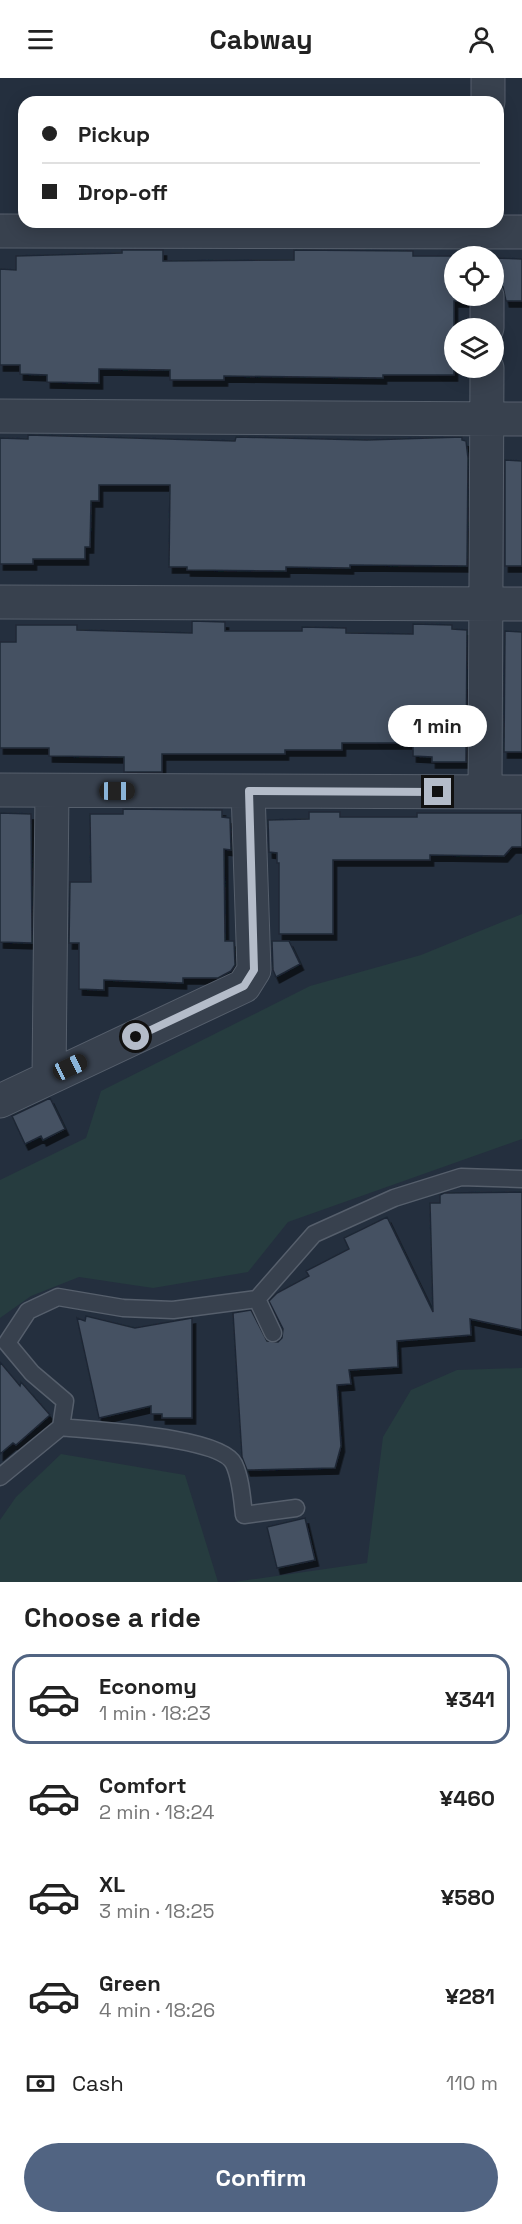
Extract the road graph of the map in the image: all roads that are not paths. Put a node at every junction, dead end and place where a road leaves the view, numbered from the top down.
1 (488, 78) edge
2 (488, 96) edge
3 (0, 231) edge
4 (522, 232) edge
5 (486, 237) edge
6 (487, 378) edge
7 (0, 416) edge
8 (488, 419) junction
9 (522, 419) edge
10 (0, 602) edge
11 (485, 604) junction
12 (522, 604) edge
13 (0, 790) edge
14 (52, 791) junction
15 (249, 791) junction
16 (485, 792) junction
17 (522, 792) edge
18 (49, 1077) junction
19 (0, 1101) edge
20 (522, 1179) edge
21 (257, 1299) junction
22 (273, 1333) dead end
23 (61, 1427) junction
24 (0, 1477) edge
25 (296, 1508) dead end

1 - 2 street
3 - 5 street
4 - 5 street
6 - 8 street
7 - 8 street
8 - 9 street
8 - 11 street
10 - 11 street
11 - 12 street
11 - 16 street
13 - 14 street
14 - 15 street
14 - 18 street
15 - 16 street
15 - 18 street
16 - 17 street
18 - 19 street
20 - 21 lane
21 - 22 lane
21 - 23 lane
23 - 24 lane
23 - 25 lane

